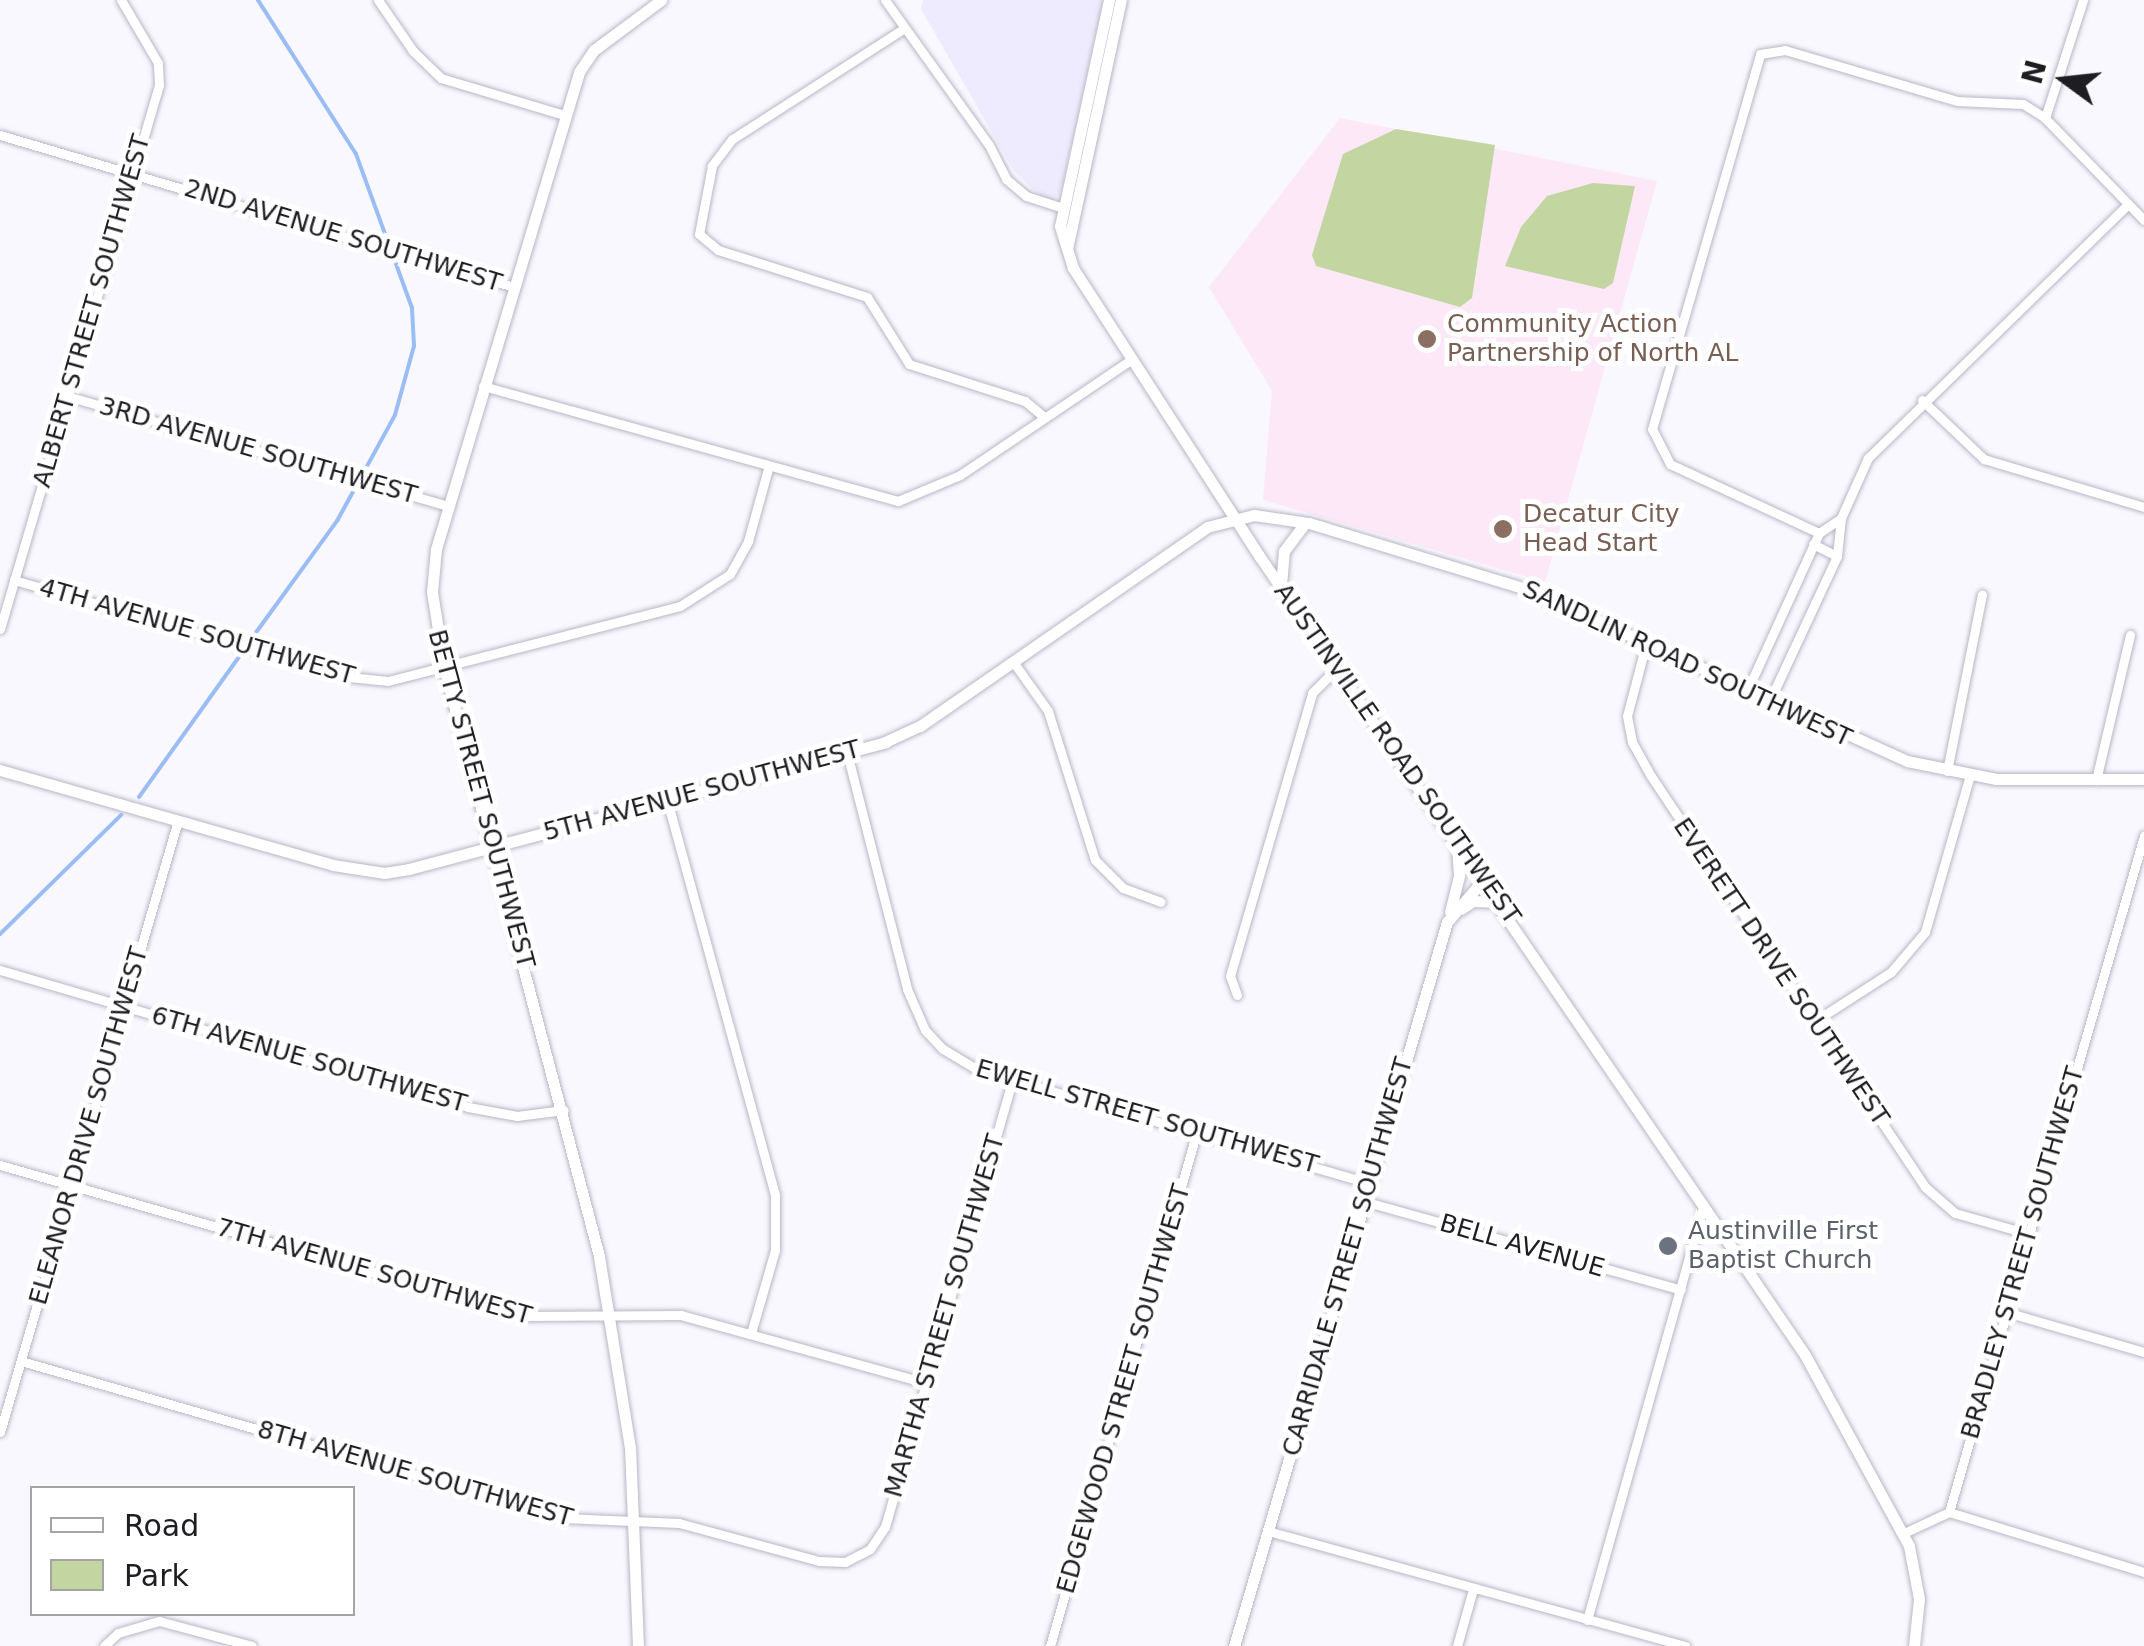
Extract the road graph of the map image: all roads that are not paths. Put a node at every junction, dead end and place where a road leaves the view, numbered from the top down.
1 (121, 0) edge
2 (378, 0) edge
3 (661, 0) edge
4 (885, 0) edge
5 (1109, 0) edge
6 (1122, 0) edge
7 (2082, 0) edge
8 (903, 28) junction
9 (564, 116) junction
10 (2045, 118) junction
11 (0, 135) edge
12 (133, 172) junction
13 (2128, 204) junction
14 (1063, 208) junction
15 (2144, 220) edge
16 (1068, 249) junction
17 (514, 287) junction
18 (1132, 358) junction
19 (483, 386) junction
20 (67, 396) junction
21 (1922, 400) junction
22 (1045, 418) junction
23 (768, 469) junction
24 (448, 506) junction
25 (2144, 508) edge
26 (1235, 516) junction
27 (1841, 518) junction
28 (1309, 523) junction
29 (1818, 533) junction
30 (1813, 544) junction
31 (1837, 556) junction
32 (14, 580) junction
33 (1280, 585) junction
34 (1982, 594) dead end
35 (0, 629) edge
36 (2130, 635) dead end
37 (1646, 644) junction
38 (1014, 662) junction
39 (444, 667) junction
40 (1337, 668) junction
41 (1747, 692) junction
42 (1769, 702) junction
43 (847, 753) junction
44 (0, 770) edge
45 (1947, 771) junction
46 (1970, 775) junction
47 (2096, 780) junction
48 (2144, 780) edge
49 (667, 800) junction
50 (178, 820) junction
51 (2144, 836) edge
52 (1456, 842) junction
53 (494, 846) junction
54 (1483, 880) junction
55 (1161, 902) dead end
56 (1499, 902) junction
57 (1447, 922) junction
58 (0, 970) edge
59 (1237, 995) dead end
60 (124, 1005) junction
61 (1816, 1021) junction
62 (1013, 1079) junction
63 (564, 1110) junction
64 (1197, 1132) junction
65 (0, 1165) edge
66 (1369, 1183) junction
67 (72, 1185) junction
68 (1363, 1200) junction
69 (1704, 1204) junction
70 (2029, 1234) junction
71 (1681, 1290) junction
72 (2006, 1312) junction
73 (611, 1317) junction
74 (751, 1333) junction
75 (2144, 1352) edge
76 (21, 1362) junction
77 (926, 1383) junction
78 (0, 1432) edge
79 (1949, 1512) junction
80 (634, 1522) junction
81 (1268, 1531) junction
82 (1904, 1533) junction
83 (870, 1550) joint
84 (2144, 1572) edge
85 (1474, 1590) junction
86 (1588, 1620) junction
87 (104, 1646) edge
88 (252, 1646) edge
89 (638, 1646) edge
90 (1050, 1646) edge
91 (1234, 1646) edge
92 (1457, 1646) edge
93 (1684, 1646) edge
94 (1914, 1646) edge

1 - 12 street, ALBERT STREET SOUTHWEST
2 - 9 street
3 - 9 street, BETTY STREET SOUTHWEST
4 - 8 street
5 - 14 street, AUSTINVILLE ROAD SOUTHWEST
6 - 16 street
7 - 10 street
8 - 14 street
8 - 22 street
9 - 17 street, BETTY STREET SOUTHWEST
10 - 13 street
10 - 29 street
11 - 12 street, 2ND AVENUE SOUTHWEST
12 - 17 street, 2ND AVENUE SOUTHWEST
12 - 20 street, ALBERT STREET SOUTHWEST
13 - 15 street
13 - 21 street
14 - 16 street, AUSTINVILLE ROAD SOUTHWEST
16 - 18 street, AUSTINVILLE ROAD SOUTHWEST
17 - 19 street, BETTY STREET SOUTHWEST
18 - 22 street
18 - 26 street, AUSTINVILLE ROAD SOUTHWEST
19 - 23 street
19 - 24 street, BETTY STREET SOUTHWEST
20 - 24 street, 3RD AVENUE SOUTHWEST
20 - 32 street, ALBERT STREET SOUTHWEST
21 - 25 street
21 - 27 street
22 - 23 street
23 - 39 street, 4TH AVENUE SOUTHWEST
24 - 39 street, BETTY STREET SOUTHWEST
26 - 28 street, SANDLIN ROAD SOUTHWEST
26 - 33 street, AUSTINVILLE ROAD SOUTHWEST
26 - 38 street, 5TH AVENUE SOUTHWEST
27 - 29 street
27 - 31 street
28 - 33 street
28 - 37 street, SANDLIN ROAD SOUTHWEST
29 - 30 street
30 - 31 street
30 - 41 street
31 - 42 street
32 - 35 street, ALBERT STREET SOUTHWEST
32 - 39 street, 4TH AVENUE SOUTHWEST
33 - 40 street, AUSTINVILLE ROAD SOUTHWEST
34 - 45 street
36 - 47 street
37 - 41 street, SANDLIN ROAD SOUTHWEST
37 - 61 street, EVERETT DRIVE SOUTHWEST
38 - 43 street, 5TH AVENUE SOUTHWEST
38 - 55 street
39 - 53 street, BETTY STREET SOUTHWEST
40 - 52 street, AUSTINVILLE ROAD SOUTHWEST
40 - 59 street
41 - 42 street, SANDLIN ROAD SOUTHWEST
42 - 45 street, SANDLIN ROAD SOUTHWEST
43 - 49 street, 5TH AVENUE SOUTHWEST
43 - 62 street, EWELL STREET SOUTHWEST
44 - 50 street, 5TH AVENUE SOUTHWEST
45 - 46 street, SANDLIN ROAD SOUTHWEST
46 - 47 street, SANDLIN ROAD SOUTHWEST
46 - 61 street
47 - 48 street, SANDLIN ROAD SOUTHWEST
49 - 53 street, 5TH AVENUE SOUTHWEST
49 - 74 street
50 - 53 street, 5TH AVENUE SOUTHWEST
50 - 60 street, ELEANOR DRIVE SOUTHWEST
51 - 70 street, BRADLEY STREET SOUTHWEST
52 - 54 street, AUSTINVILLE ROAD SOUTHWEST
52 - 57 street
53 - 63 street, BETTY STREET SOUTHWEST
54 - 56 street, AUSTINVILLE ROAD SOUTHWEST
54 - 57 street, CARRIDALE STREET SOUTHWEST
56 - 57 street
56 - 69 street, AUSTINVILLE ROAD SOUTHWEST
57 - 66 street, CARRIDALE STREET SOUTHWEST
58 - 60 street, 6TH AVENUE SOUTHWEST
60 - 63 street, 6TH AVENUE SOUTHWEST
60 - 67 street, ELEANOR DRIVE SOUTHWEST
61 - 70 street, EVERETT DRIVE SOUTHWEST
62 - 64 street, EWELL STREET SOUTHWEST
62 - 77 street, MARTHA STREET SOUTHWEST
63 - 73 street, BETTY STREET SOUTHWEST
64 - 66 street, EWELL STREET SOUTHWEST
64 - 90 street, EDGEWOOD STREET SOUTHWEST
65 - 67 street, 7TH AVENUE SOUTHWEST
66 - 68 street, CARRIDALE STREET SOUTHWEST
67 - 73 street, 7TH AVENUE SOUTHWEST
67 - 76 street, ELEANOR DRIVE SOUTHWEST
68 - 71 street, BELL AVENUE
68 - 81 street, CARRIDALE STREET SOUTHWEST
69 - 71 street
69 - 82 street, AUSTINVILLE ROAD SOUTHWEST
70 - 72 street, BRADLEY STREET SOUTHWEST
71 - 86 street
72 - 75 street
72 - 79 street, BRADLEY STREET SOUTHWEST
73 - 74 street, 7TH AVENUE SOUTHWEST
73 - 80 street, BETTY STREET SOUTHWEST
74 - 77 street, 7TH AVENUE SOUTHWEST
76 - 78 street, ELEANOR DRIVE SOUTHWEST
76 - 80 street, 8TH AVENUE SOUTHWEST
77 - 83 street, MARTHA STREET SOUTHWEST
79 - 82 street
79 - 84 street
80 - 83 street, 8TH AVENUE SOUTHWEST
80 - 89 street, BETTY STREET SOUTHWEST
81 - 85 street
81 - 91 street, CARRIDALE STREET SOUTHWEST
82 - 94 street
85 - 86 street
85 - 92 street
86 - 93 street
87 - 88 street

